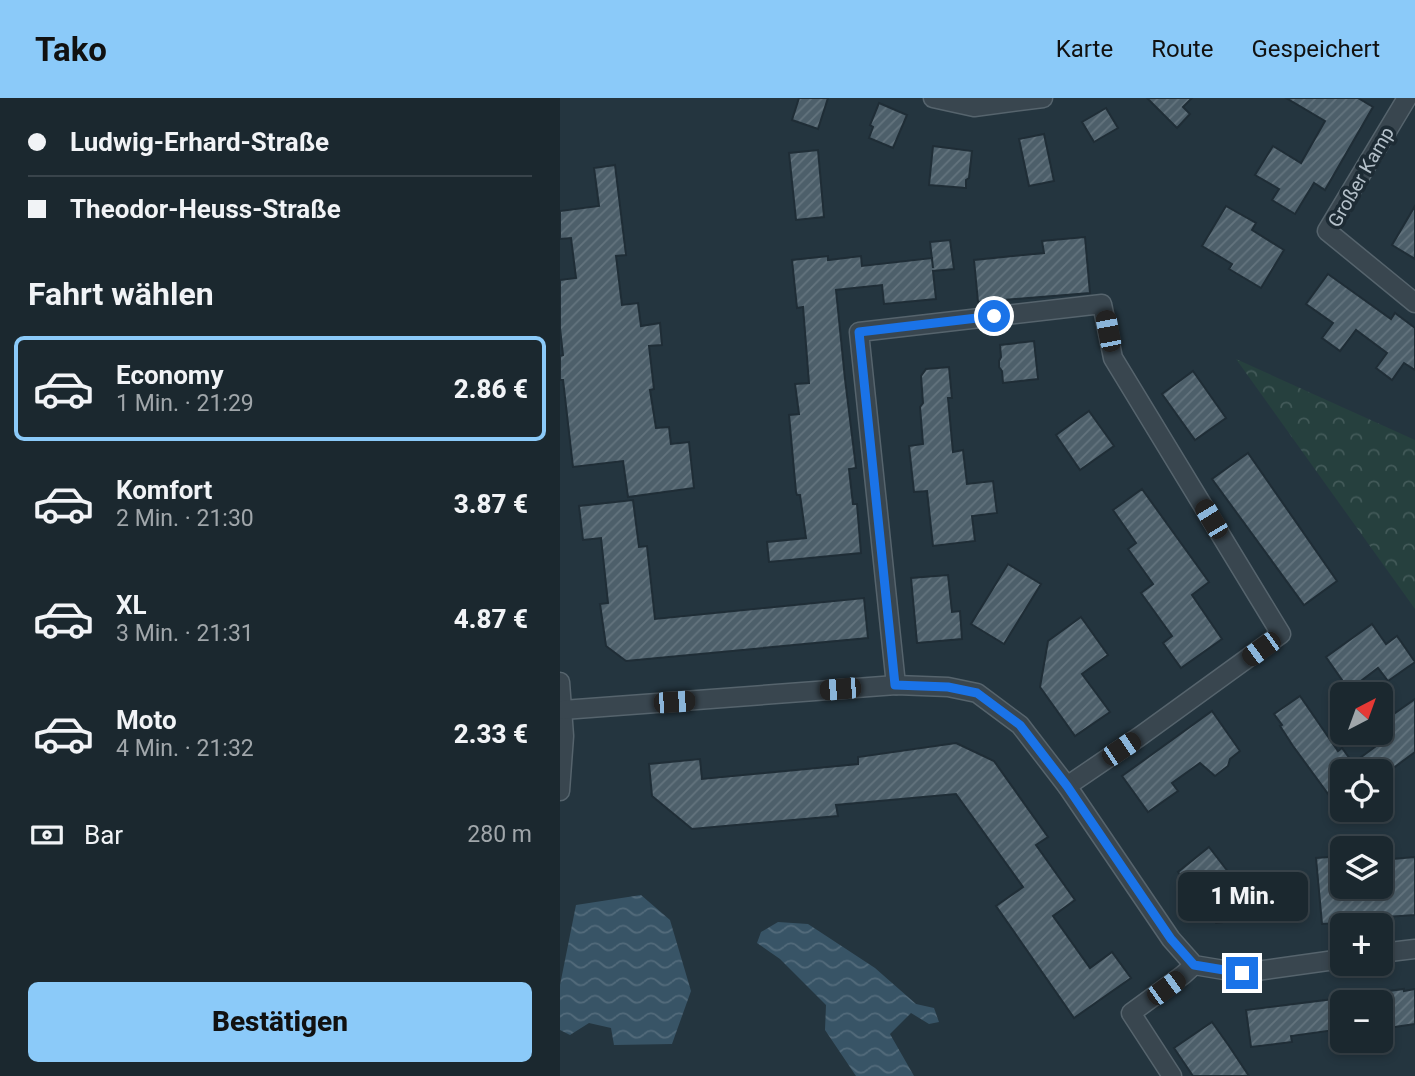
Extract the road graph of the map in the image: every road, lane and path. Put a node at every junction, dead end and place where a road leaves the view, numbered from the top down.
1 (933, 98) edge
2 (1043, 98) edge
3 (1406, 98) edge
4 (1415, 303) edge
5 (560, 682) edge
6 (895, 685) junction
7 (563, 710) junction
8 (562, 736) edge
9 (1067, 786) junction
10 (560, 791) edge
11 (1415, 948) edge
12 (1393, 951) edge
13 (1330, 961) edge
14 (1194, 965) junction
15 (1172, 1076) edge

1 - 2 street
3 - 4 street, Großer Kamp
5 - 7 street
6 - 7 street
6 - 9 street
6 - 9 street
7 - 8 street
8 - 10 street
9 - 14 street
11 - 12 street
13 - 14 street
14 - 15 street

